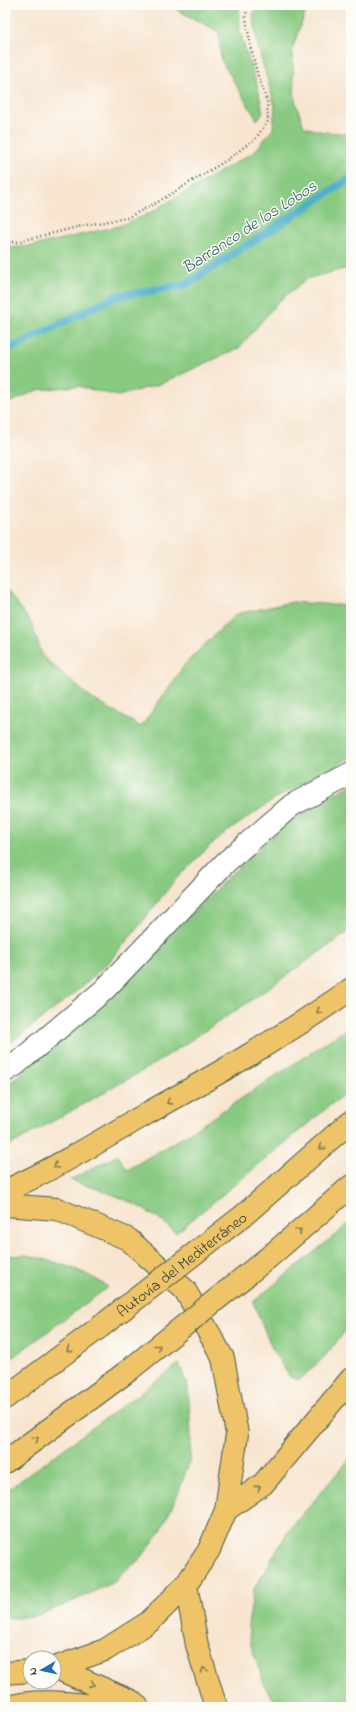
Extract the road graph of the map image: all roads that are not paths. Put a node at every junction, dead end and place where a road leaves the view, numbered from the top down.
1 (351, 774) edge
2 (351, 989) edge
3 (5, 1070) edge
4 (351, 1121) edge
5 (351, 1186) edge
6 (5, 1191) edge
7 (5, 1205) edge
8 (351, 1379) edge
9 (5, 1398) edge
10 (5, 1462) edge
11 (226, 1510) junction
12 (186, 1585) junction
13 (62, 1665) edge
14 (22, 1671) edge
15 (62, 1671) edge
16 (5, 1673) edge
17 (9, 1707) edge
18 (104, 1707) edge
19 (138, 1707) edge
20 (217, 1707) edge

1 - 3 street
2 -> 6 highway
4 -> 9 highway, Autovía del Mediterráneo, bridge
10 -> 5 highway, bridge
7 - 11 highway
11 -> 8 highway
11 - 12 highway
12 - 13 highway
20 -> 12 highway
14 - 16 highway
15 -> 19 highway
17 - 18 highway

